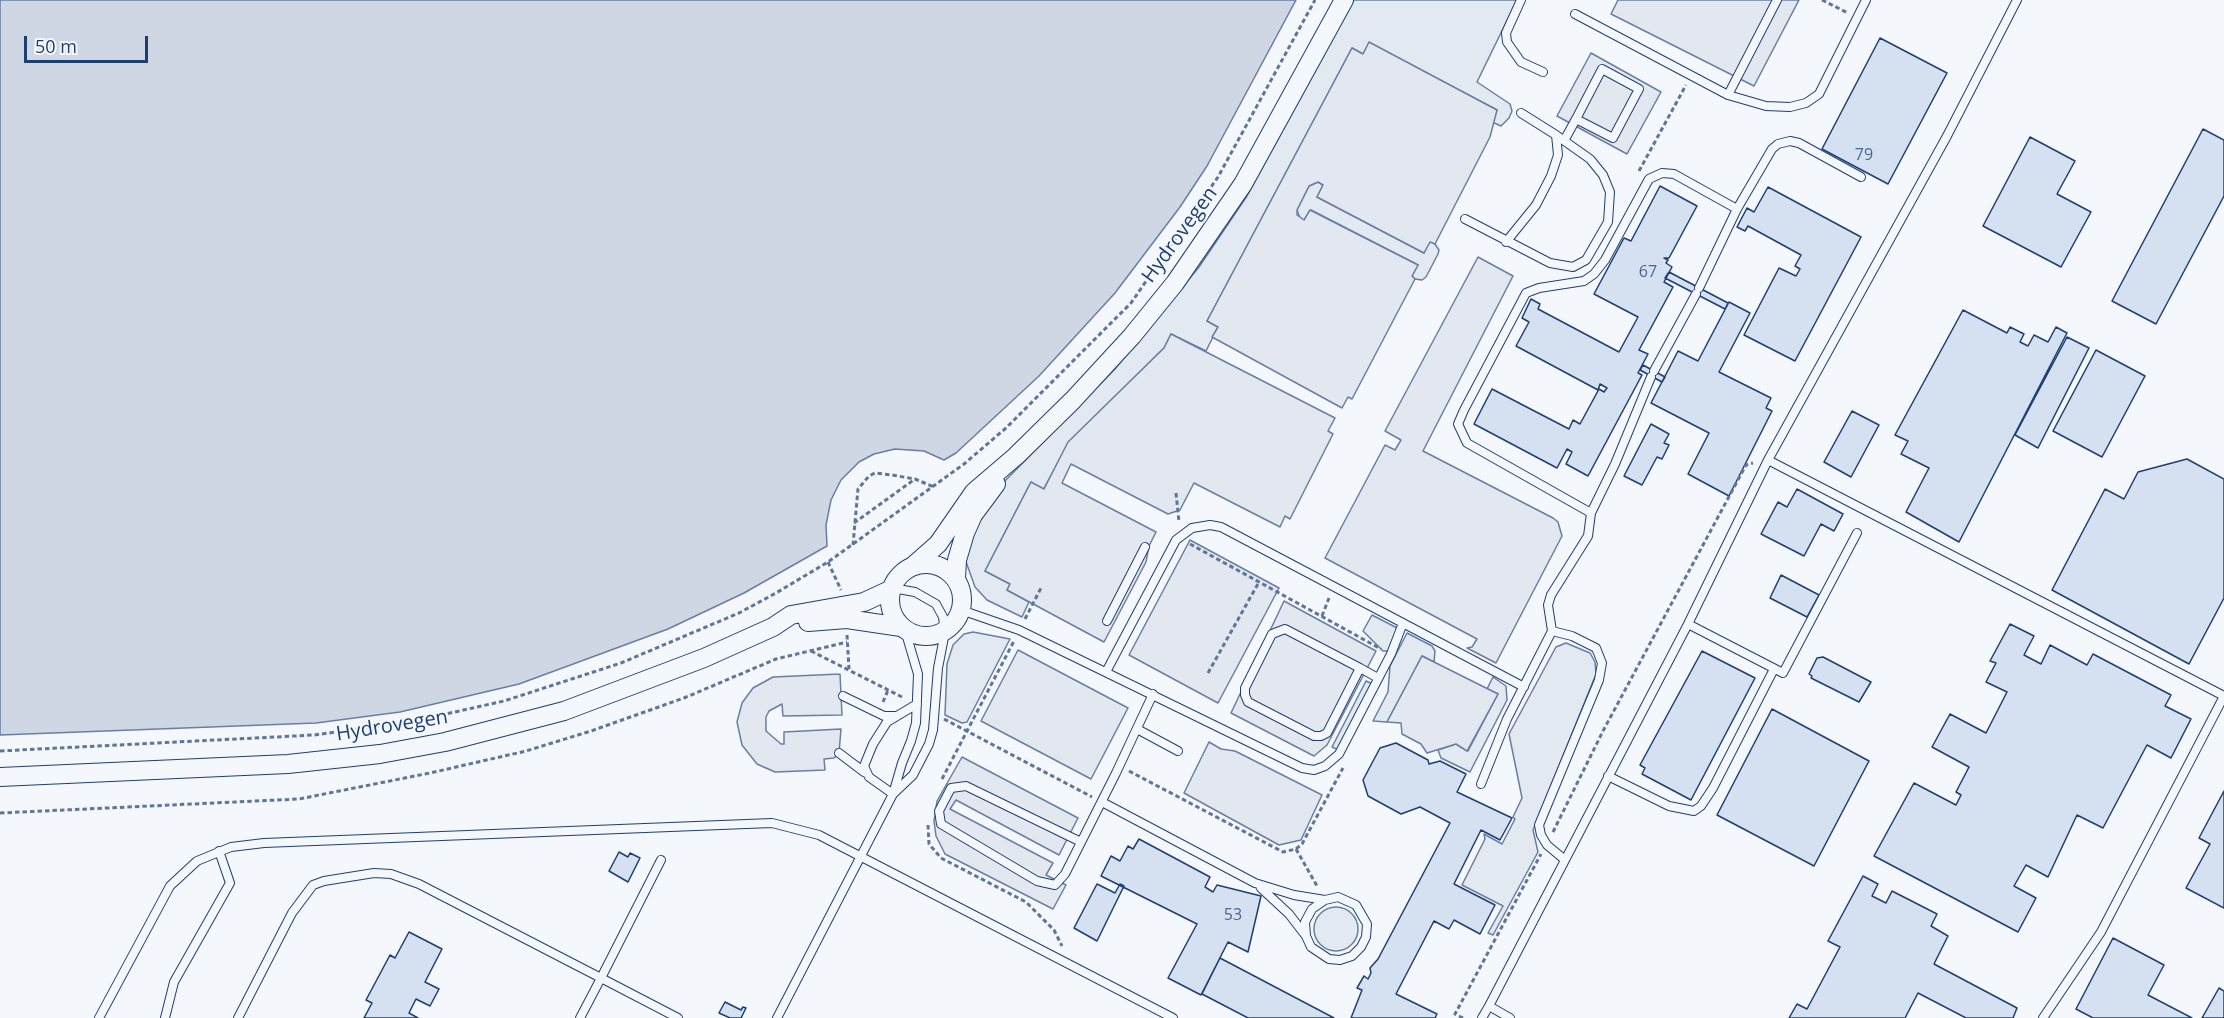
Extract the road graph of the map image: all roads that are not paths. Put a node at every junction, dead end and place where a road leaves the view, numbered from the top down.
1 (1344, 0) edge
2 (1521, 0) edge
3 (1777, 0) edge
4 (1866, 0) edge
5 (2018, 0) edge
6 (1575, 14) dead end
7 (1543, 72) dead end
8 (1728, 95) junction
9 (1521, 113) dead end
10 (1576, 118) junction
11 (1556, 135) junction
12 (1565, 139) junction
13 (1861, 177) dead end
14 (1737, 209) junction
15 (1465, 219) dead end
16 (1506, 242) junction
17 (1768, 460) junction
18 (1008, 464) junction
19 (1591, 513) junction
20 (1857, 533) dead end
21 (1145, 547) dead end
22 (913, 567) junction
23 (956, 579) junction
24 (892, 588) junction
25 (961, 610) junction
26 (1107, 621) dead end
27 (1403, 623) junction
28 (1688, 624) junction
29 (773, 627) junction
30 (903, 628) junction
31 (1552, 631) junction
32 (945, 632) junction
33 (1360, 668) junction
34 (1774, 669) junction
35 (1106, 672) junction
36 (1378, 678) junction
37 (1524, 687) junction
38 (1153, 694) junction
39 (843, 696) dead end
40 (2224, 696) edge
41 (917, 704) junction
42 (896, 716) junction
43 (1137, 729) junction
44 (1178, 751) dead end
45 (839, 753) dead end
46 (865, 772) junction
47 (1608, 776) junction
48 (0, 777) edge
49 (1481, 784) dead end
50 (893, 794) junction
51 (1102, 802) junction
52 (1081, 842) junction
53 (219, 851) junction
54 (861, 856) junction
55 (661, 860) dead end
56 (1565, 860) junction
57 (1255, 883) junction
58 (1324, 900) junction
59 (1305, 936) junction
60 (601, 978) junction
61 (1488, 1006) junction
62 (99, 1018) edge
63 (165, 1018) edge
64 (238, 1018) edge
65 (580, 1018) edge
66 (678, 1018) edge
67 (777, 1018) edge
68 (1173, 1018) edge
69 (1482, 1018) edge
70 (1510, 1018) edge
71 (2043, 1018) edge

1 - 18 street, Hydrovegen
2 - 7 lane
3 - 8 lane
4 - 8 lane
5 - 17 lane
6 - 8 lane
9 - 11 lane
10 - 10 lane
10 - 12 lane
11 - 12 lane
11 - 16 lane
12 - 16 lane
13 - 14 lane
14 - 19 lane
14 - 19 lane
15 - 16 lane
17 - 28 lane
17 - 40 lane
18 - 22 street, Hydrovegen
18 - 23 street, Hydrovegen
19 - 31 lane
20 - 34 lane
21 - 26 lane
22 - 23 street
22 - 24 street, Hydrovegen
23 - 25 street, Hydrovegen
24 - 29 street, Hydrovegen
24 - 30 street
24 - 32 lane
25 - 32 street
25 - 35 lane
27 - 35 lane
27 - 36 lane
27 - 37 lane
28 - 34 lane
28 - 47 lane
29 - 30 street, Hydrovegen
29 - 48 street, Hydrovegen
30 - 32 street, Hydrovegen
30 - 41 lane
31 - 37 lane
31 - 56 lane
32 - 50 lane
33 - 33 lane
33 - 36 lane
34 - 47 lane
35 - 38 lane
36 - 38 lane
37 - 49 lane
38 - 43 lane
39 - 42 lane
40 - 71 lane
41 - 42 lane
41 - 50 lane
42 - 46 lane
43 - 44 lane
43 - 51 lane
45 - 46 lane
46 - 50 lane
47 - 56 lane
50 - 54 lane
51 - 52 lane
51 - 57 lane
52 - 52 lane
53 - 54 lane
53 - 62 lane
53 - 63 lane
54 - 67 lane
54 - 68 lane
55 - 60 lane
56 - 61 lane
57 - 58 lane
57 - 59 lane
58 - 59 lane
58 - 59 lane
60 - 64 lane
60 - 65 lane
60 - 66 lane
61 - 69 lane
61 - 70 lane

